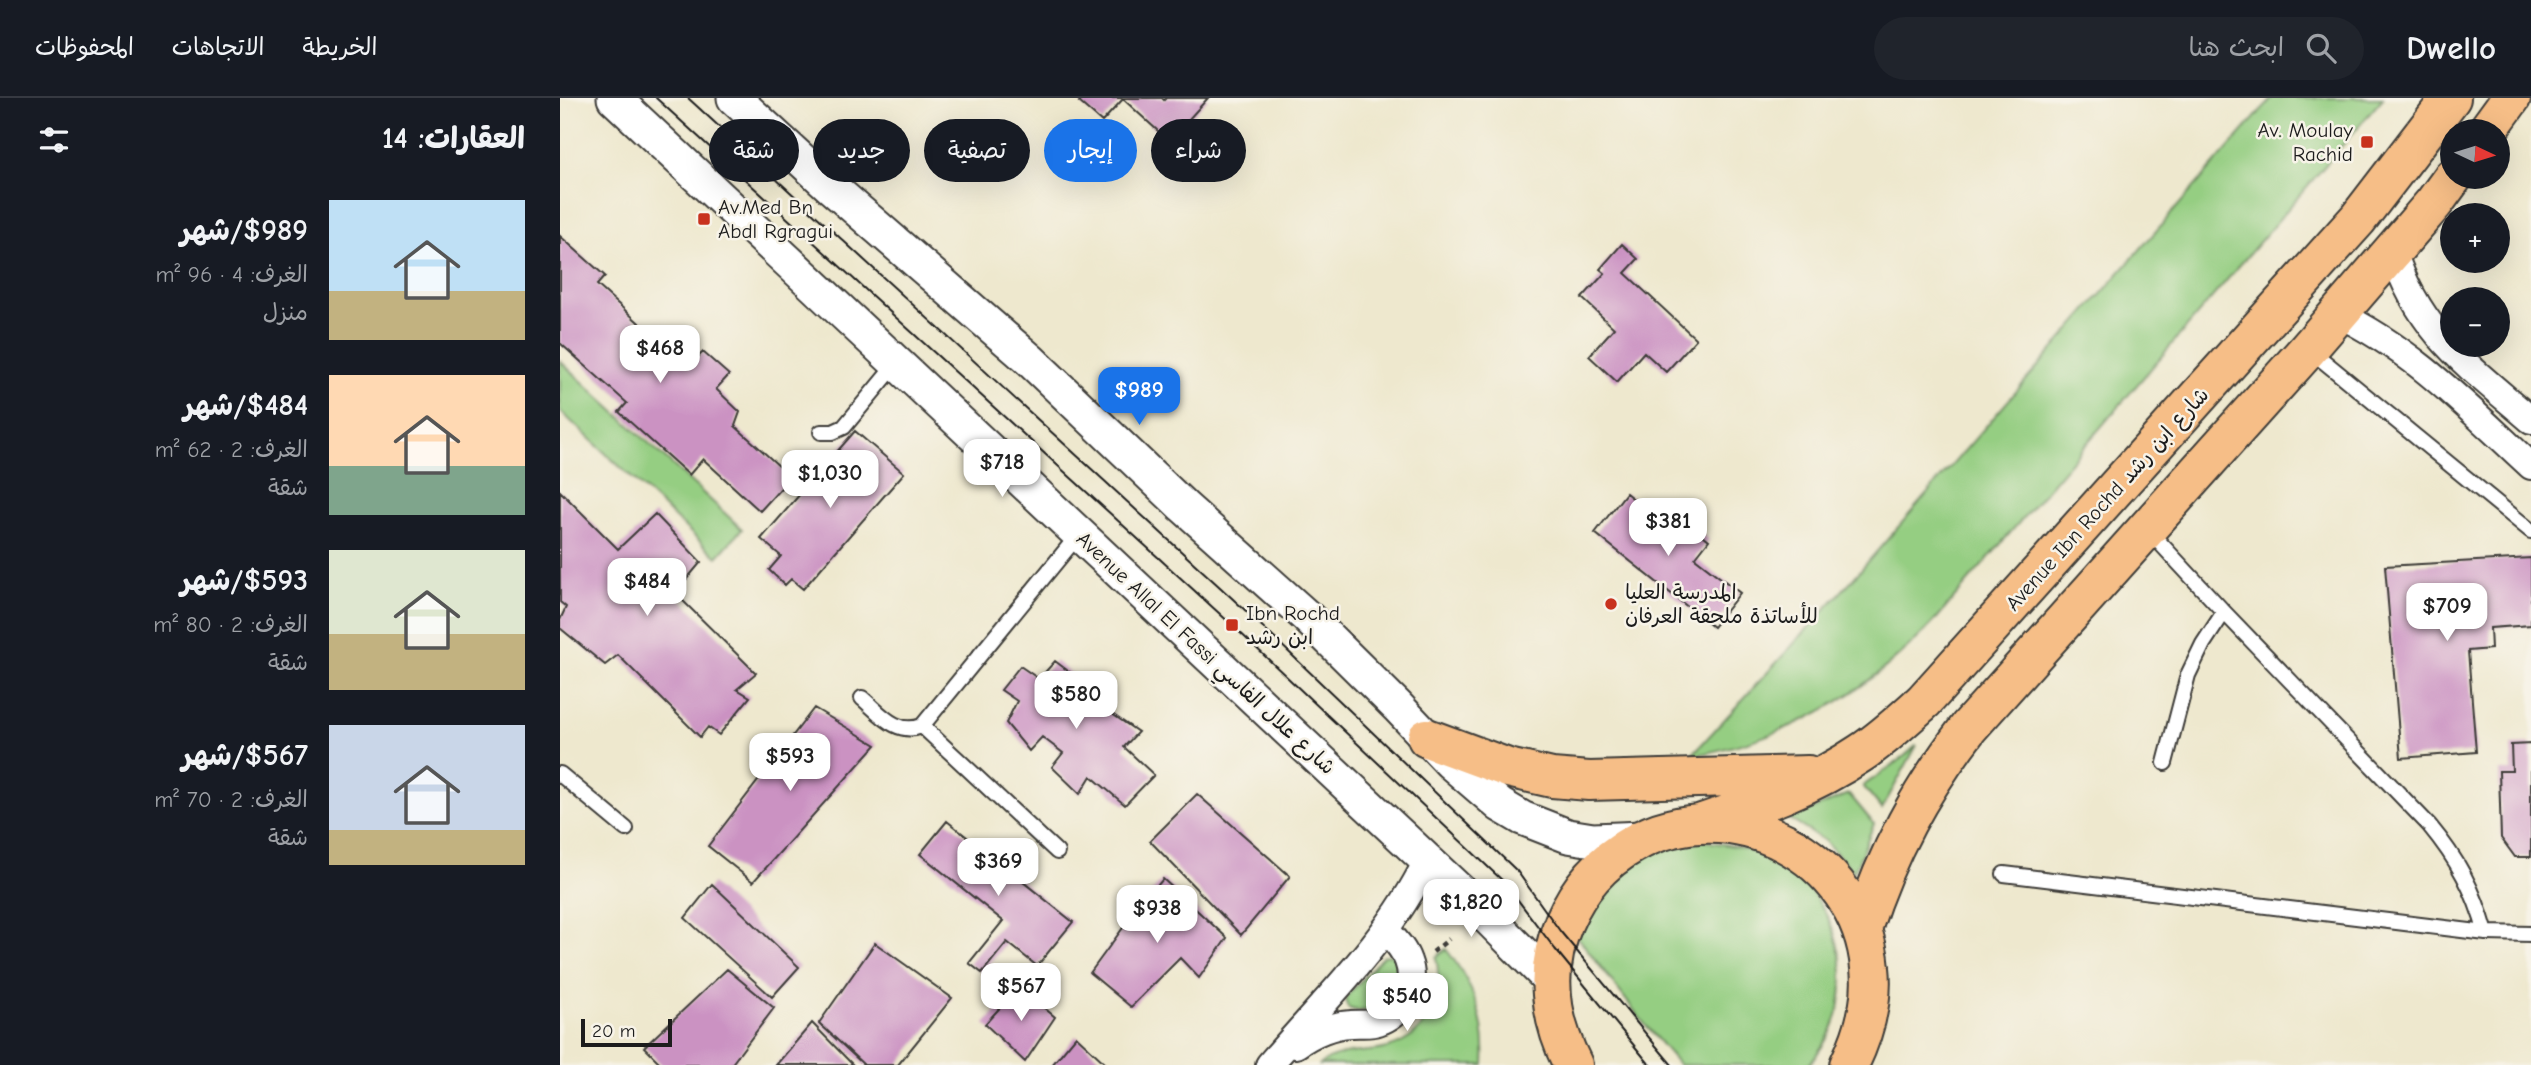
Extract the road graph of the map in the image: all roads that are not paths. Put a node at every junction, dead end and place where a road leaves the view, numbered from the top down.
1 (614, 98) edge
2 (734, 98) edge
3 (2451, 98) edge
4 (2511, 98) edge
5 (2496, 119) edge
6 (2443, 189) edge
7 (2393, 251) junction
8 (2338, 314) junction
9 (2308, 349) junction
10 (896, 364) junction
11 (2531, 420) edge
12 (821, 432) dead end
13 (2531, 466) edge
14 (2148, 529) junction
15 (2531, 531) edge
16 (1079, 534) junction
17 (2224, 612) junction
18 (862, 698) dead end
19 (922, 726) junction
20 (1427, 738) junction
21 (2165, 764) dead end
22 (560, 774) edge
23 (1825, 775) junction
24 (1702, 823) junction
25 (626, 829) dead end
26 (1644, 838) junction
27 (1057, 852) dead end
28 (1427, 861) junction
29 (2004, 874) dead end
30 (1862, 929) junction
31 (1386, 930) junction
32 (2486, 933) junction
33 (2531, 934) edge
34 (1551, 981) junction
35 (1562, 1058) edge
36 (1858, 1058) edge
37 (1270, 1065) edge

1 - 10 street, Avenue Allal El Fassi شارع علال الفاسي
2 - 20 street
3 - 23 main road, Avenue Ibn Rochd شارع ابن رشد
4 - 5 main road
6 - 7 main road
7 - 8 main road
7 - 11 street
8 - 9 main road
8 - 13 street
9 - 14 main road
9 - 15 lane
10 - 12 lane
10 - 16 street, Avenue Allal El Fassi شارع علال الفاسي
14 - 17 lane
14 - 30 main road
16 - 19 lane
16 - 28 street, Avenue Allal El Fassi شارع علال الفاسي
17 - 21 lane
17 - 32 lane
18 - 19 lane
19 - 27 lane
20 - 23 main road
20 - 26 street
22 - 25 lane
23 - 24 main road, Avenue Ibn Rochd شارع ابن رشد
24 - 26 main road
24 - 30 main road
26 - 34 main road
28 - 31 street
28 - 34 street, Avenue Allal El Fassi شارع علال الفاسي
29 - 32 lane
30 - 36 main road
31 - 37 street
31 - 37 street
32 - 33 lane
34 - 35 main road

